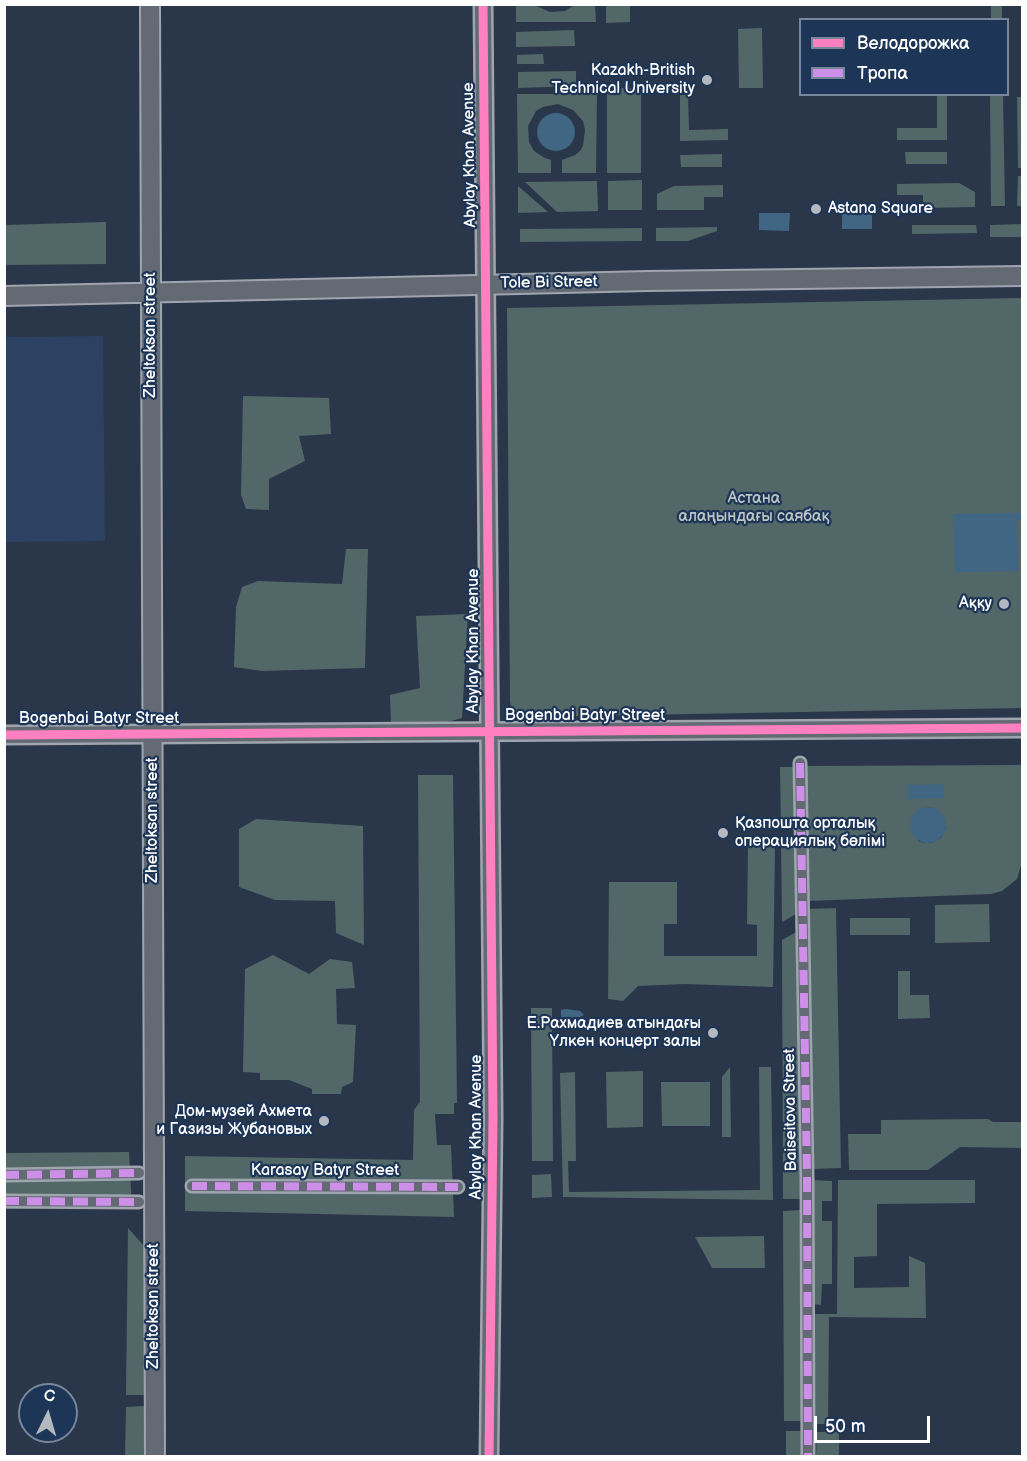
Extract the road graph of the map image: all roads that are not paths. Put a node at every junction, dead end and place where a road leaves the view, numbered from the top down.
1 (150, 4) edge
2 (483, 4) edge
3 (1023, 276) edge
4 (486, 285) junction
5 (151, 292) junction
6 (4, 296) edge
7 (1023, 728) edge
8 (490, 731) junction
9 (152, 734) junction
10 (4, 735) edge
11 (800, 763) dead end
12 (139, 1173) dead end
13 (4, 1175) edge
14 (192, 1186) dead end
15 (458, 1187) dead end
16 (4, 1201) edge
17 (140, 1203) dead end
18 (155, 1456) edge
19 (489, 1456) edge
20 (808, 1456) edge

1 - 5 main road, Zheltoksan street
2 - 4 street, Abylay Khan Avenue
3 - 4 main road, Tole Bi Street
4 - 5 main road, Tole Bi Street
4 - 8 street, Abylay Khan Avenue
5 - 6 main road, Tole Bi Street
5 - 9 main road, Zheltoksan street
7 - 8 street, Bogenbai Batyr Street
8 - 9 street, Bogenbai Batyr Street
8 - 19 street, Abylay Khan Avenue
9 - 10 street, Bogenbai Batyr Street
9 - 18 main road, Zheltoksan street
11 - 20 street, Baiseitova Street
12 - 13 street
14 - 15 street, Karasay Batyr Street
16 - 17 street

